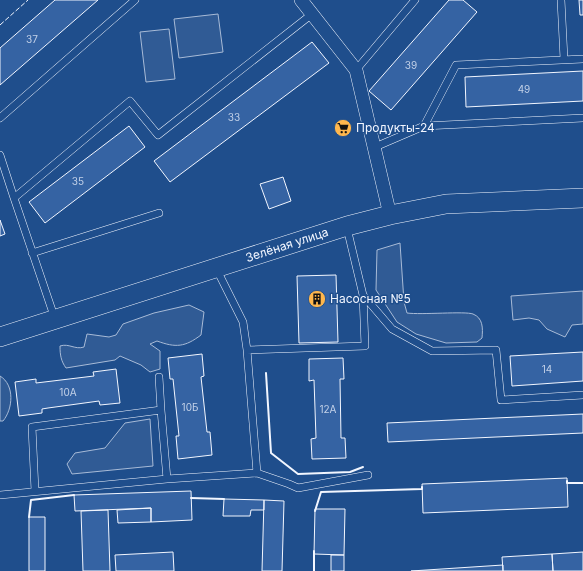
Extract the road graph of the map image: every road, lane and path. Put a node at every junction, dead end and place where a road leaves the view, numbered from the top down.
1 (135, 0) edge
2 (301, 0) edge
3 (415, 0) edge
4 (561, 0) edge
5 (312, 14) junction
6 (583, 59) edge
7 (564, 60) junction
8 (356, 70) junction
9 (0, 118) edge
10 (583, 118) edge
11 (424, 126) junction
12 (375, 147) junction
13 (0, 155) edge
14 (14, 198) junction
15 (583, 198) edge
16 (159, 213) dead end
17 (390, 215) junction
18 (347, 226) junction
19 (32, 253) junction
20 (216, 268) junction
21 (363, 295) junction
22 (54, 319) junction
23 (0, 337) edge
24 (247, 350) junction
25 (159, 377) dead end
26 (583, 396) edge
27 (161, 410) junction
28 (256, 473) junction
29 (368, 475) dead end
30 (167, 479) junction
31 (35, 491) junction
32 (0, 495) edge

1 - 9 lane
2 - 5 street
3 - 8 lane
4 - 7 lane
5 - 8 street
5 - 14 lane
6 - 7 lane
7 - 11 lane
8 - 12 street
10 - 11 lane
11 - 12 lane
12 - 17 street
13 - 14 lane
14 - 19 lane
15 - 17 main road, Зелёная улица
16 - 19 lane
17 - 18 main road, Зелёная улица
18 - 20 main road, Зелёная улица
18 - 21 lane
19 - 22 lane
20 - 22 main road, Зелёная улица
20 - 24 lane
21 - 24 lane
21 - 26 lane
22 - 23 main road, Зелёная улица
24 - 28 lane
25 - 27 lane
27 - 30 lane
27 - 31 lane
28 - 29 lane
28 - 30 lane
30 - 31 lane
31 - 32 lane

